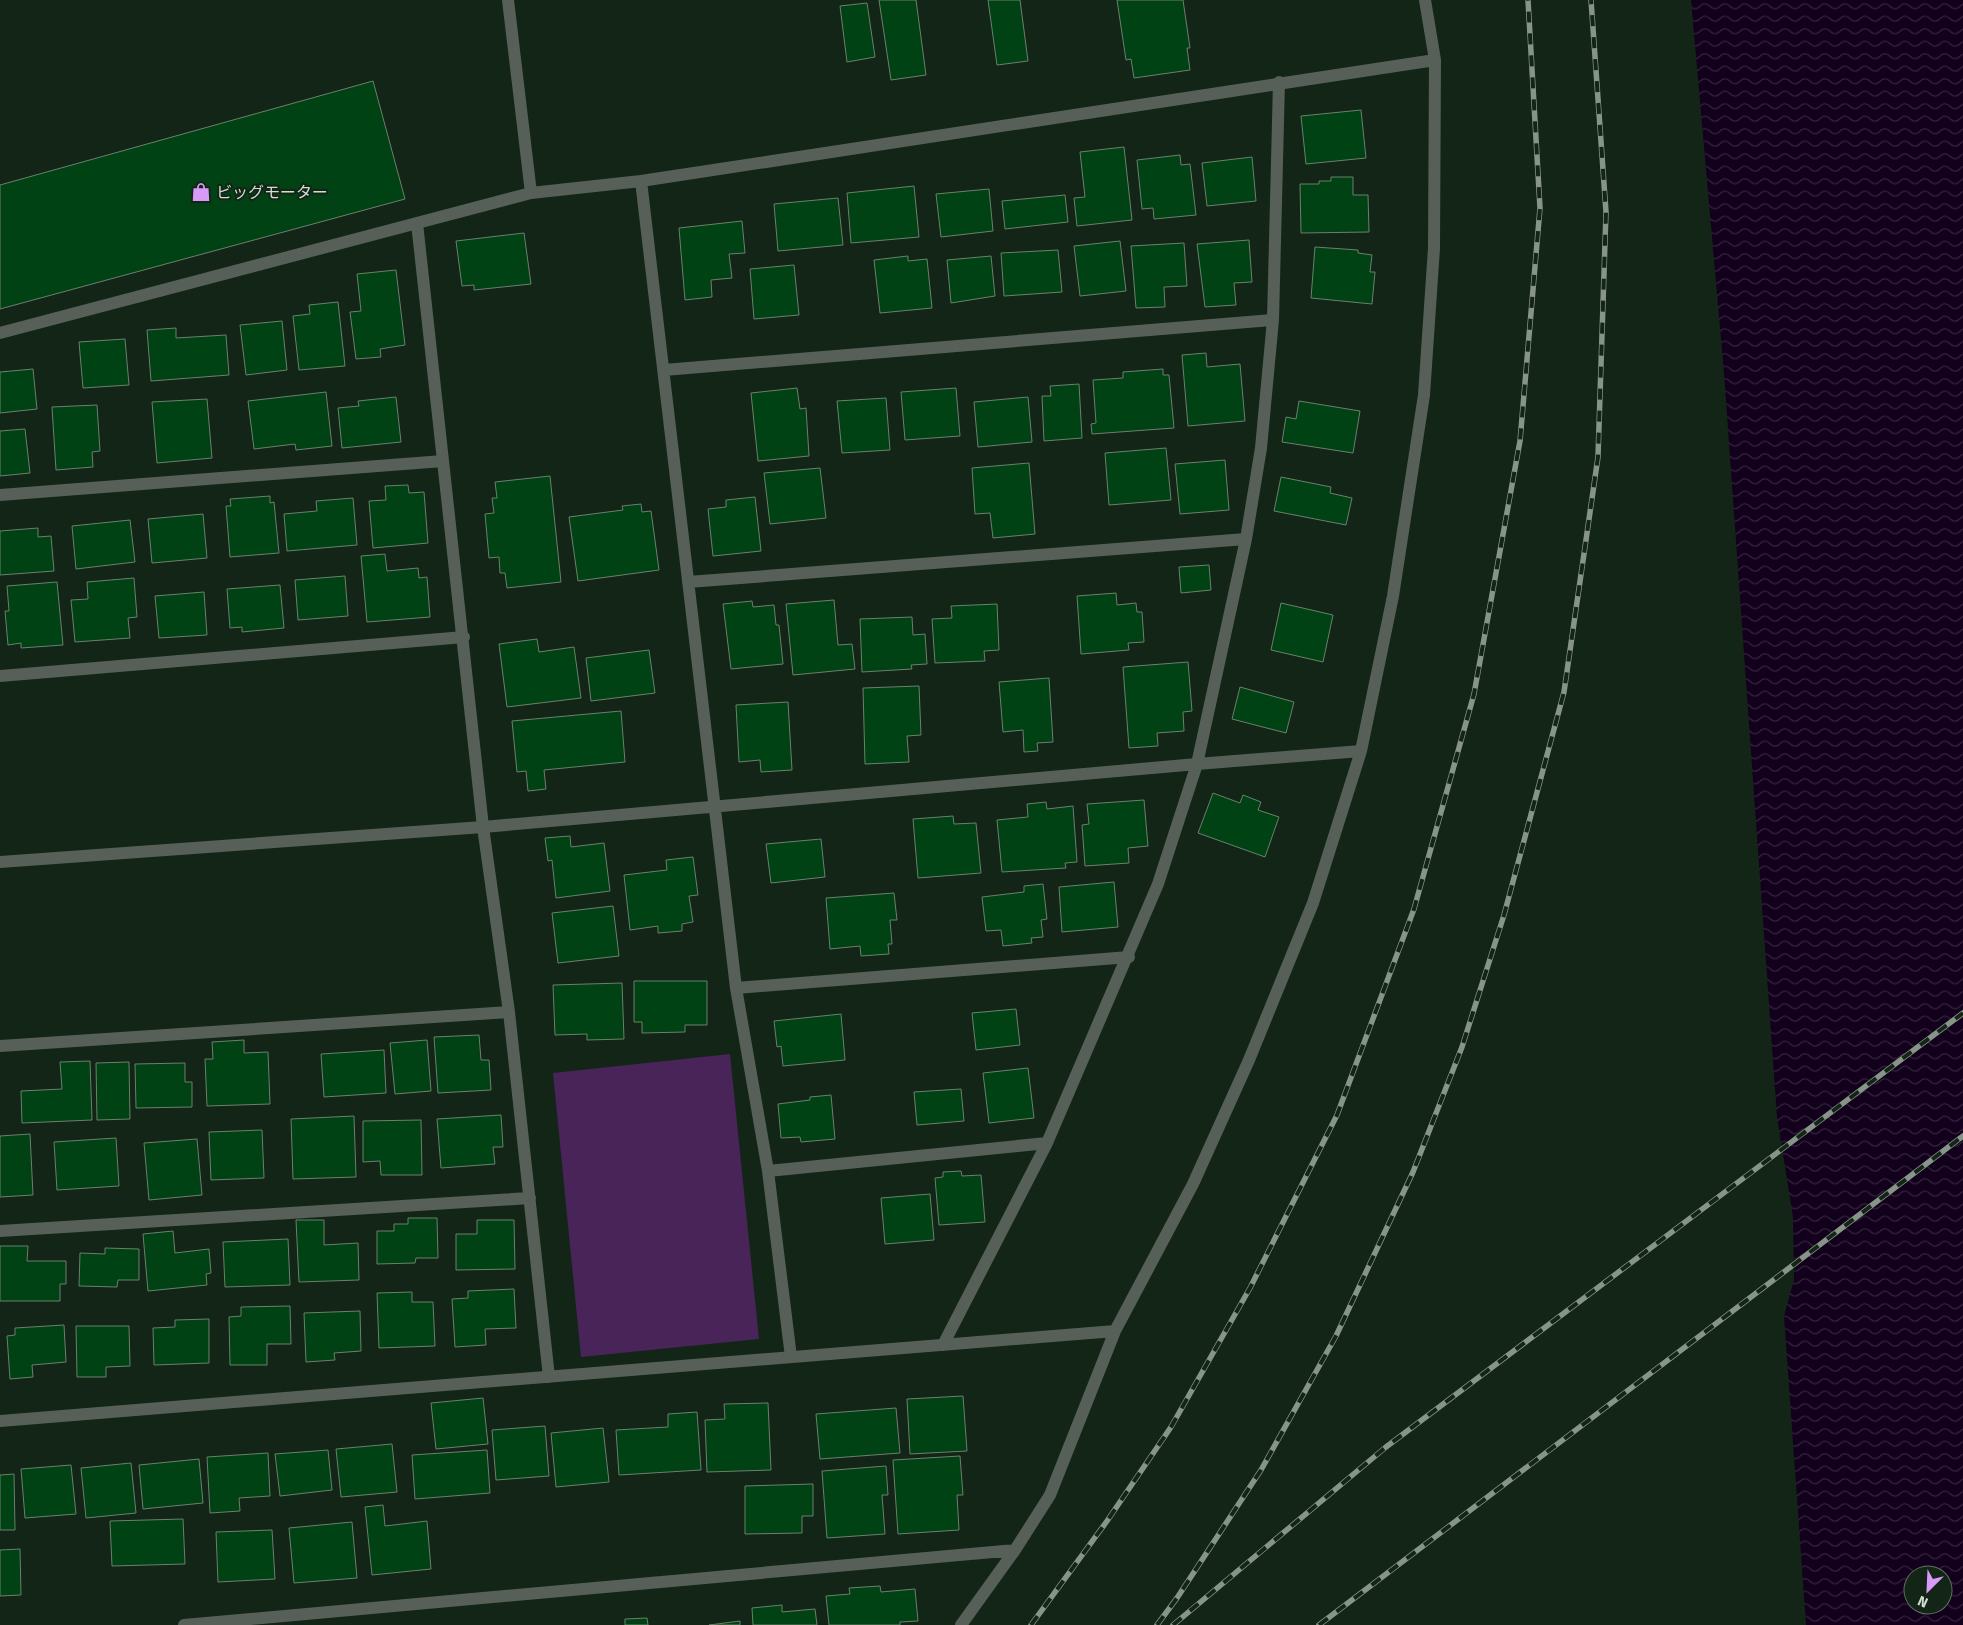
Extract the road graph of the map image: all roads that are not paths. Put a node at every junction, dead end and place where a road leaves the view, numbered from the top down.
1 (508, 0) edge
2 (1424, 0) edge
3 (1434, 60) junction
4 (1278, 82) junction
5 (641, 181) junction
6 (531, 193) junction
7 (417, 223) junction
8 (1273, 320) junction
9 (0, 333) edge
10 (664, 370) junction
11 (443, 461) junction
12 (0, 496) edge
13 (1246, 539) junction
14 (688, 582) junction
15 (464, 637) junction
16 (0, 676) edge
17 (1361, 751) junction
18 (1197, 764) junction
19 (715, 805) junction
20 (484, 827) junction
21 (0, 862) edge
22 (1128, 957) junction
23 (736, 988) junction
24 (509, 1012) junction
25 (0, 1046) edge
26 (1048, 1143) junction
27 (768, 1171) junction
28 (530, 1198) junction
29 (0, 1231) edge
30 (1115, 1330) junction
31 (943, 1345) junction
32 (790, 1357) junction
33 (550, 1376) junction
34 (0, 1422) edge
35 (1015, 1550) junction
36 (184, 1625) edge
37 (961, 1625) edge

1 - 6 street
2 - 3 street
3 - 4 street
3 - 17 street
4 - 5 street
4 - 8 street
5 - 6 street
5 - 10 street
6 - 7 street
7 - 9 street
7 - 11 street
8 - 10 street
8 - 13 street
10 - 14 street
11 - 12 street
11 - 15 street
13 - 14 street
13 - 18 street
14 - 19 street
15 - 16 street
15 - 20 street
17 - 18 street
17 - 30 street
18 - 19 street
18 - 22 street
19 - 20 street
19 - 23 street
20 - 21 street
20 - 24 street
22 - 23 street
22 - 26 street
23 - 27 street
24 - 25 street
24 - 28 street
26 - 27 street
26 - 31 street
27 - 32 street
28 - 29 street
28 - 33 street
30 - 31 street
30 - 35 street
31 - 32 street
32 - 33 street
33 - 34 street
35 - 36 street
35 - 37 street

